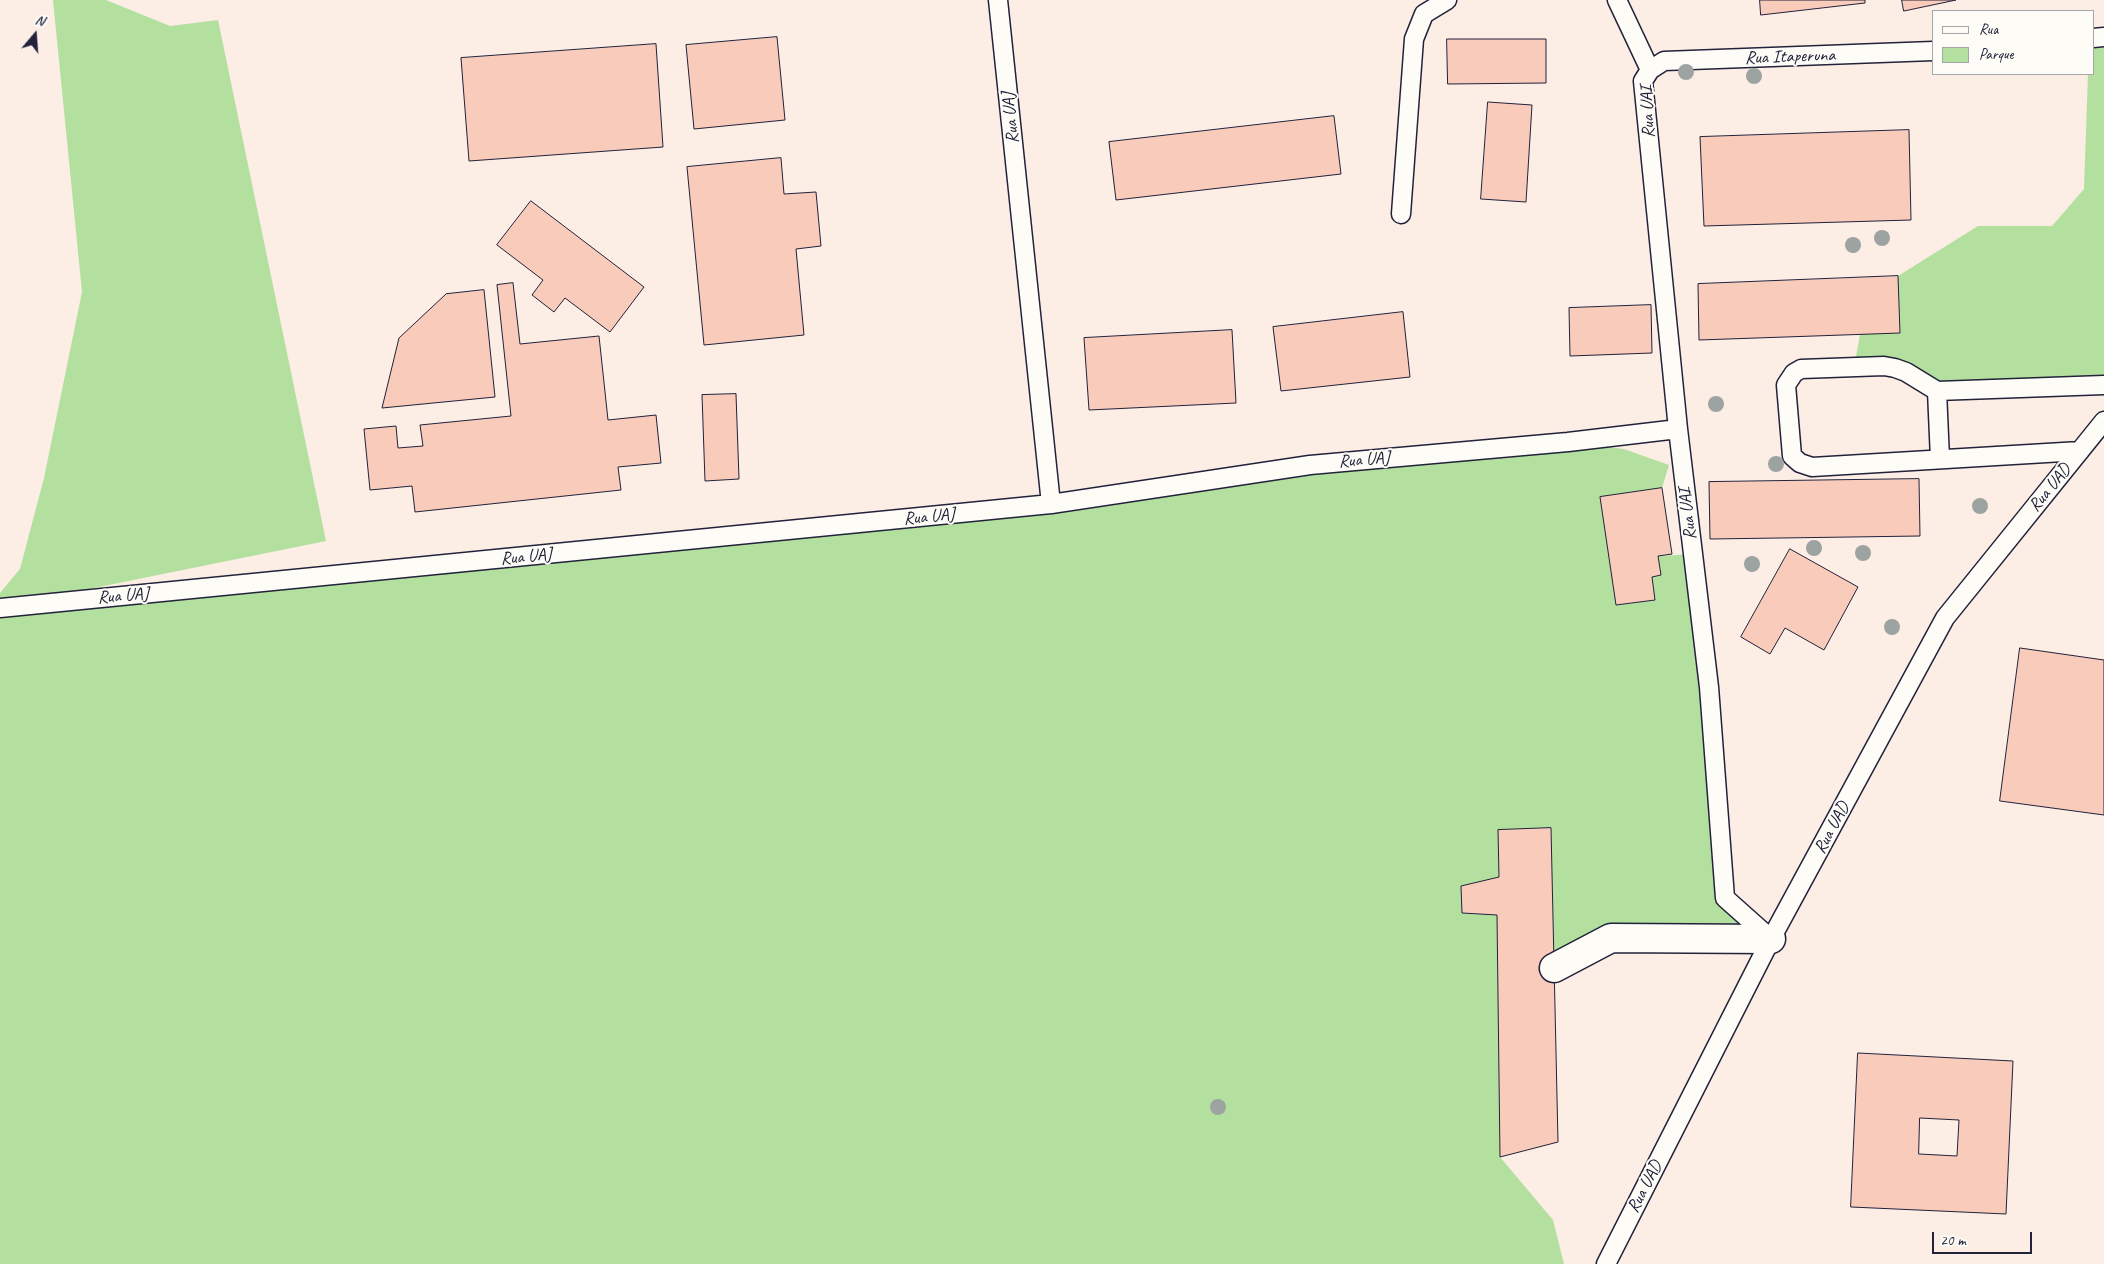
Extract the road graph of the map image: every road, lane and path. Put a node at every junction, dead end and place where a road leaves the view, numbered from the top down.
1 (998, 0) edge
2 (1447, 0) edge
3 (1617, 0) edge
4 (1932, 51) edge
5 (1650, 70) junction
6 (1401, 214) dead end
7 (2104, 385) edge
8 (1937, 391) junction
9 (2104, 421) edge
10 (1678, 429) junction
11 (2080, 451) junction
12 (1940, 459) junction
13 (1052, 504) junction
14 (0, 608) edge
15 (1771, 940) junction
16 (1554, 968) dead end
17 (1606, 1264) edge

1 - 13 lane, Rua UAJ
2 - 6 lane
3 - 5 lane
4 - 5 lane, Rua Itaperuna
5 - 10 lane, Rua UAI
7 - 8 lane
8 - 12 lane
8 - 12 lane
9 - 11 lane, Rua UAD
10 - 13 lane, Rua UAJ
10 - 15 lane, Rua UAI
11 - 12 lane
11 - 15 lane, Rua UAD
13 - 14 lane, Rua UAJ
15 - 16 street
15 - 17 lane, Rua UAD

